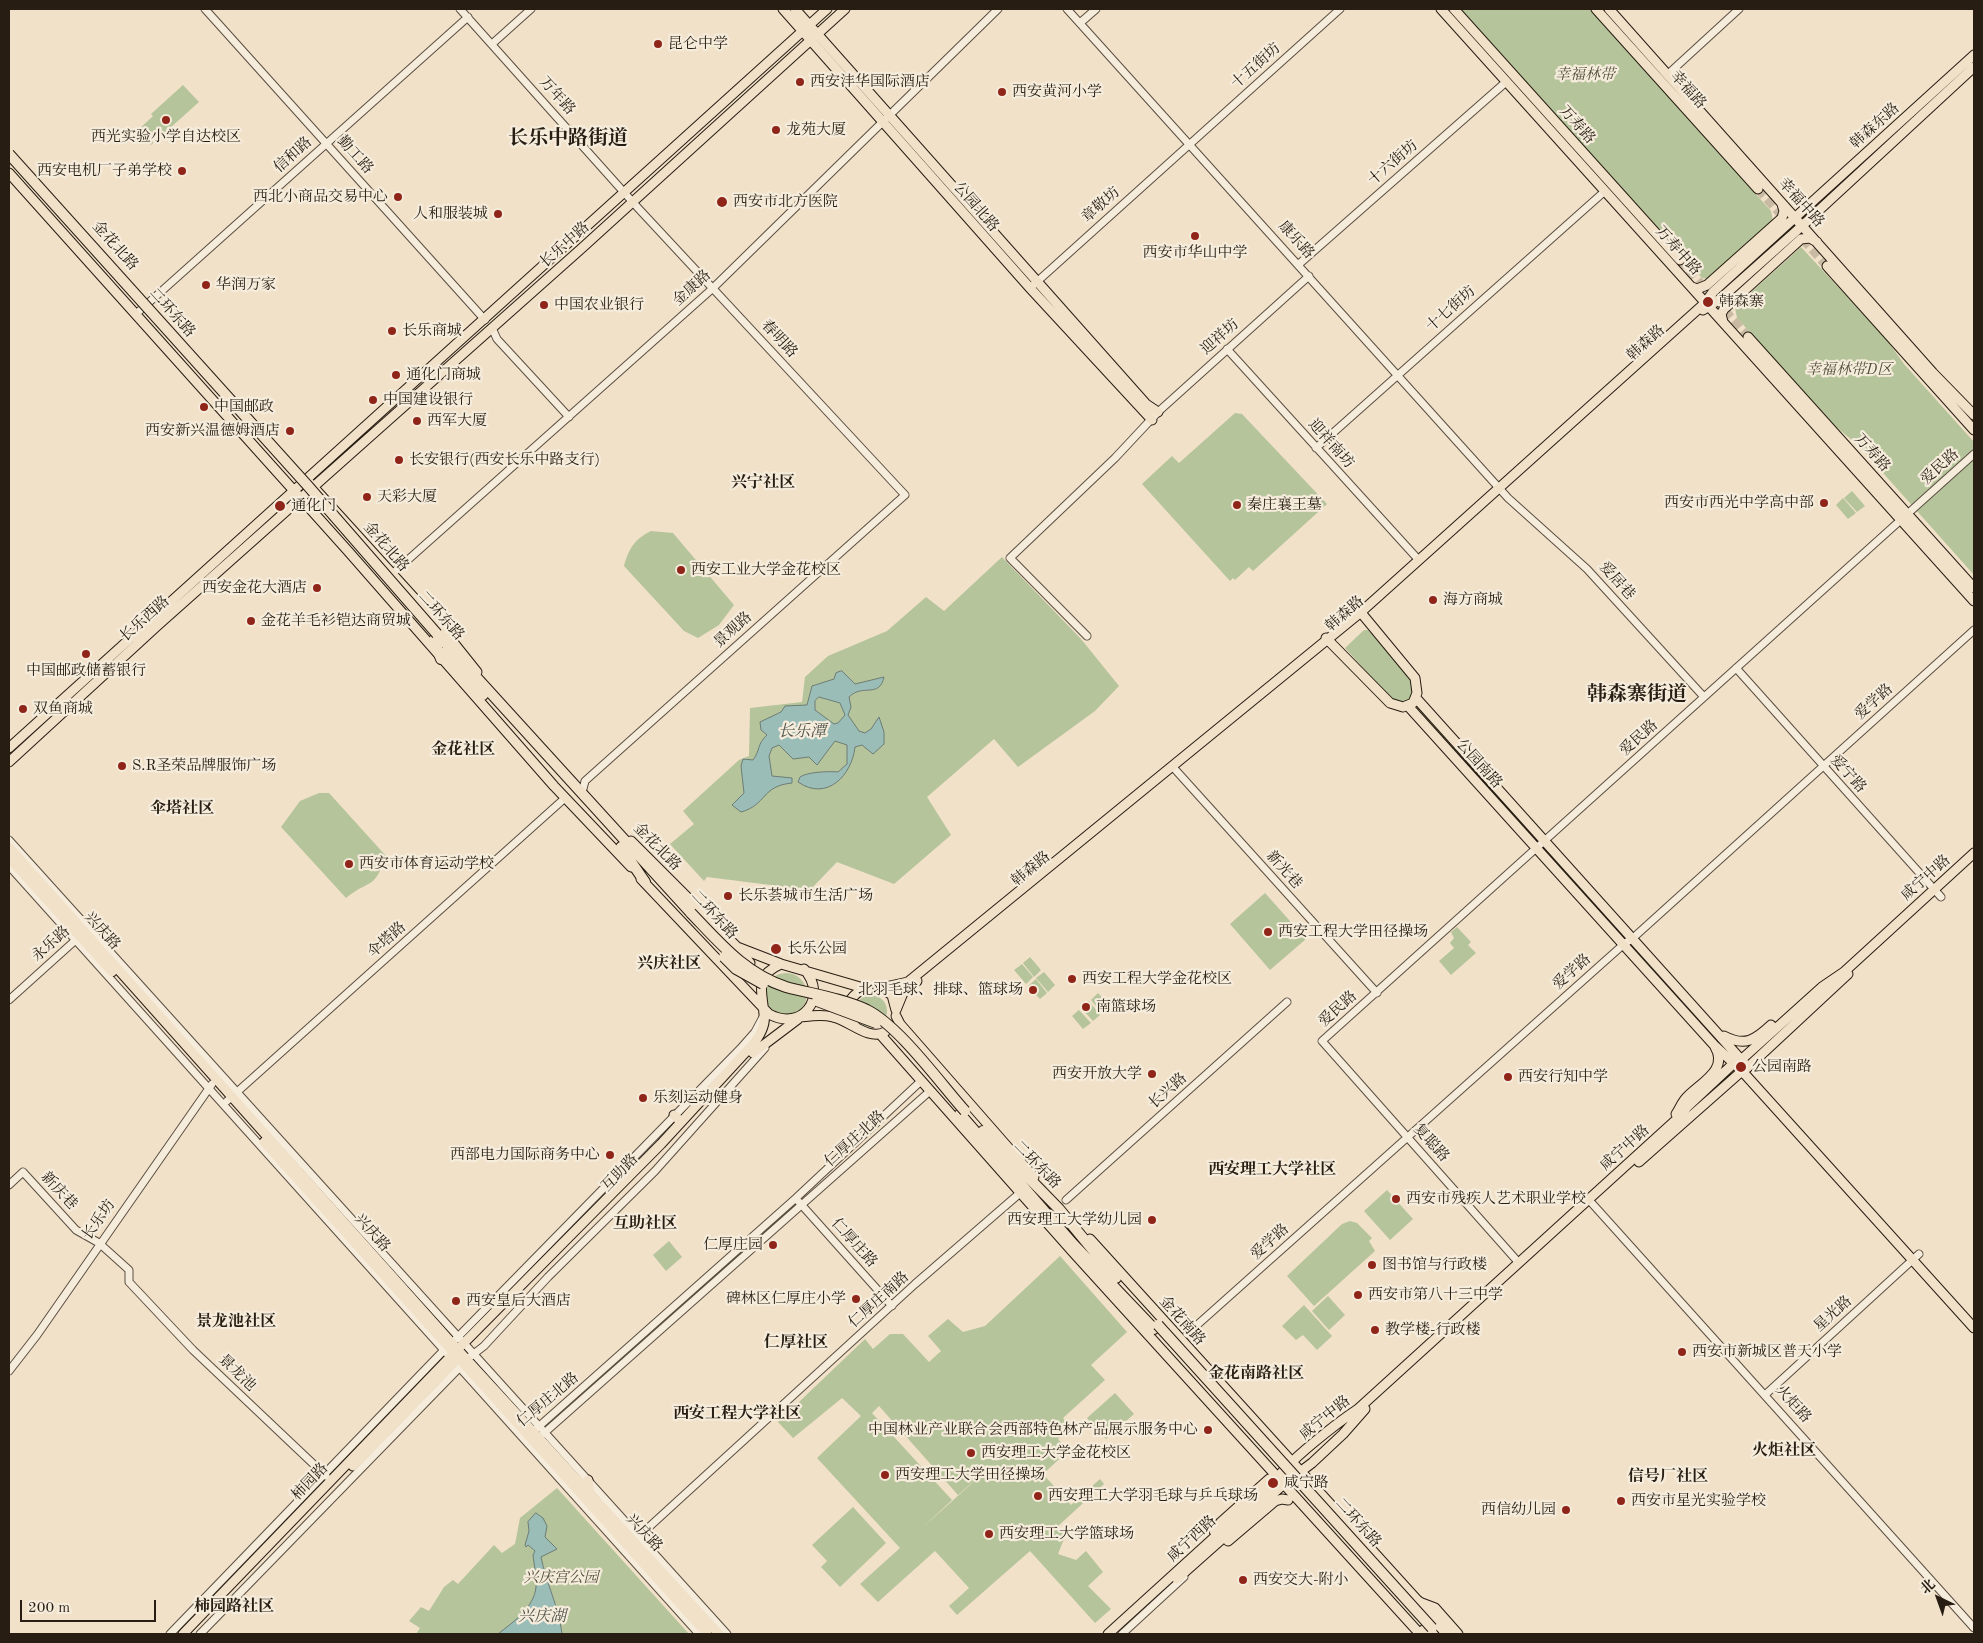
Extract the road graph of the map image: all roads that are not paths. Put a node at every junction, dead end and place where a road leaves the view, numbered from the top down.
1 (205, 9) edge
2 (460, 9) edge
3 (532, 9) edge
4 (783, 9) edge
5 (795, 9) edge
6 (827, 9) edge
7 (845, 9) edge
8 (998, 9) edge
9 (1067, 9) edge
10 (1096, 9) edge
11 (1340, 9) edge
12 (1441, 9) edge
13 (1454, 9) edge
14 (1597, 9) edge
15 (1609, 9) edge
16 (1738, 9) edge
17 (468, 17) junction
18 (1080, 23) junction
19 (806, 28) junction
20 (1459, 28) junction
21 (814, 36) junction
22 (492, 44) junction
23 (1487, 46) junction
24 (1974, 55) edge
25 (1974, 67) edge
26 (1667, 75) junction
27 (1506, 82) junction
28 (886, 120) junction
29 (1190, 143) junction
30 (326, 144) junction
31 (9, 147) edge
32 (9, 154) edge
33 (9, 164) edge
34 (9, 173) edge
35 (1758, 189) tunnel mouth
36 (1605, 191) junction
37 (624, 192) junction
38 (1779, 199) junction
39 (633, 202) junction
40 (1795, 217) junction
41 (1803, 225) junction
42 (1817, 242) junction
43 (1680, 260) tunnel mouth
44 (1299, 264) junction
45 (1827, 266) tunnel mouth
46 (1309, 276) junction
47 (1033, 285) junction
48 (1690, 285) junction
49 (712, 289) junction
50 (149, 302) junction
51 (1707, 304) junction
52 (136, 314) junction
53 (485, 320) junction
54 (1724, 323) junction
55 (492, 328) junction
56 (1748, 337) tunnel mouth
57 (1227, 350) junction
58 (1398, 374) junction
59 (1158, 412) junction
60 (1974, 415) edge
61 (569, 417) junction
62 (1152, 420) junction
63 (1974, 430) edge
64 (1316, 448) junction
65 (1974, 454) edge
66 (306, 478) junction
67 (315, 486) junction
68 (293, 490) junction
69 (1501, 490) junction
70 (905, 495) joint
71 (301, 499) junction
72 (1905, 517) junction
73 (1918, 525) junction
74 (1416, 557) dead end
75 (1939, 560) junction
76 (392, 574) junction
77 (1974, 588) edge
78 (1974, 601) edge
79 (1361, 612) junction
80 (1974, 630) edge
81 (1087, 636) dead end
82 (436, 637) junction
83 (1329, 640) junction
84 (455, 644) junction
85 (442, 659) junction
86 (464, 663) junction
87 (1736, 668) junction
88 (1416, 698) junction
89 (1704, 698) junction
90 (1408, 706) junction
91 (9, 748) edge
92 (9, 762) edge
93 (1823, 767) junction
94 (1174, 768) junction
95 (583, 789) junction
96 (565, 798) junction
97 (9, 840) edge
98 (1541, 844) junction
99 (623, 845) junction
100 (9, 847) edge
101 (1974, 853) edge
102 (9, 858) edge
103 (1974, 861) edge
104 (9, 866) edge
105 (656, 866) junction
106 (645, 882) junction
107 (1937, 893) junction
108 (82, 934) junction
109 (1633, 938) junction
110 (1624, 944) junction
111 (737, 947) junction
112 (781, 964) junction
113 (724, 967) junction
114 (804, 969) junction
115 (881, 988) junction
116 (867, 989) junction
117 (1376, 993) junction
118 (9, 1000) edge
119 (1287, 1002) dead end
120 (1799, 1008) junction
121 (764, 1011) junction
122 (896, 1013) junction
123 (800, 1017) junction
124 (855, 1026) junction
125 (1716, 1031) junction
126 (880, 1034) junction
127 (1322, 1042) joint
128 (1714, 1045) junction
129 (1742, 1059) junction
130 (1733, 1064) junction
131 (1744, 1070) junction
132 (922, 1081) junction
133 (211, 1086) junction
134 (930, 1091) junction
135 (232, 1097) junction
136 (969, 1108) junction
137 (674, 1115) junction
138 (1672, 1116) dead end
139 (681, 1122) junction
140 (1408, 1137) junction
141 (994, 1154) junction
142 (1026, 1173) junction
143 (1004, 1174) junction
144 (9, 1185) edge
145 (1041, 1185) junction
146 (1020, 1193) junction
147 (796, 1198) junction
148 (1066, 1200) dead end
149 (1590, 1202) junction
150 (802, 1205) junction
151 (1089, 1238) junction
152 (100, 1243) junction
153 (1072, 1251) junction
154 (1916, 1257) junction
155 (1097, 1263) junction
156 (1519, 1263) junction
157 (129, 1282) joint
158 (505, 1302) junction
159 (489, 1304) junction
160 (892, 1306) junction
161 (1974, 1322) edge
162 (1156, 1327) junction
163 (1974, 1328) edge
164 (1187, 1334) dead end
165 (458, 1353) junction
166 (9, 1371) edge
167 (1766, 1394) junction
168 (534, 1435) junction
169 (1293, 1463) junction
170 (1298, 1474) junction
171 (328, 1477) junction
172 (588, 1480) junction
173 (1280, 1480) junction
174 (590, 1495) junction
175 (1288, 1500) dead end
176 (631, 1543) junction
177 (1212, 1549) junction
178 (1419, 1602) junction
179 (1974, 1628) edge
180 (1428, 1632) edge
181 (1121, 1633) edge
182 (170, 1634) edge
183 (182, 1634) edge
184 (189, 1634) edge
185 (200, 1634) edge
186 (699, 1634) edge
187 (708, 1634) edge
188 (719, 1634) edge
189 (727, 1634) edge
190 (1108, 1634) edge
191 (1447, 1634) edge
192 (1458, 1634) edge

1 - 30 street, 勤工路
2 - 17 street, 万年路
3 - 22 street
4 - 19 main road, 公园北路
5 - 19 main road, 公园北路
6 - 19 main road, 长乐中路
7 - 21 main road, 长乐中路
8 - 28 street, 金康路
9 - 18 street, 康乐路
10 - 18 street
11 - 29 street, 十五街坊
12 - 20 main road, 万寿中路
13 - 23 main road, 万寿路
14 - 35 main road, 幸福路
15 - 26 main road, 幸福中路
16 - 26 street
17 - 22 street, 万年路
17 - 30 street, 信和路
18 - 29 street, 康乐路
19 - 21 main road, 公园北路
19 - 37 main road, 长乐中路
20 - 23 main road
20 - 27 main road, 万寿中路
21 - 28 main road, 公园北路
21 - 39 main road, 长乐中路
22 - 37 street, 万年路
23 - 43 main road, 万寿路
24 - 40 main road, 韩森东路
25 - 41 main road, 韩森东路
26 - 38 main road, 幸福中路
27 - 36 main road, 万寿中路
27 - 44 street, 十六街坊
28 - 47 main road, 公园北路
28 - 49 street, 金康路
29 - 44 street, 康乐路
29 - 47 street, 章敬坊
30 - 50 street, 信和路
30 - 53 street, 勤工路
31 - 50 main road, 金花北路
32 - 82 highway, 二环东路, bridge
33 - 82 highway, 二环东路
34 - 52 main road, 金花北路
36 - 48 main road, 万寿中路
36 - 58 street, 十七街坊
37 - 39 street, 万年路
37 - 53 main road, 长乐中路
38 - 40 main road, 幸福中路
38 - 48 main road
39 - 49 street, 春明路
39 - 55 main road, 长乐中路
40 - 41 main road, 幸福中路
40 - 51 main road, 韩森路
41 - 42 main road, 幸福中路
41 - 51 main road, 韩森路
42 - 54 main road
42 - 60 main road, 幸福中路
44 - 46 street, 康乐路
45 - 63 main road
46 - 57 street, 迎祥坊
46 - 58 street, 康乐路
47 - 59 main road, 公园北路
47 - 62 main road, 公园北路
48 - 51 main road, 万寿中路
49 - 61 street, 金康路
49 - 70 street, 春明路
50 - 52 street, 信和路
50 - 66 main road, 金花北路
51 - 54 main road, 万寿中路
51 - 69 main road, 韩森路
52 - 68 main road, 金花北路
53 - 66 main road, 长乐中路
54 - 72 main road, 万寿中路
55 - 61 street
55 - 67 main road, 长乐中路
56 - 72 main road, 万寿路
57 - 59 street, 迎祥坊
57 - 64 street, 迎祥南坊
58 - 64 street, 十七街坊
58 - 69 street, 康乐路
59 - 62 street, 迎祥坊
61 - 76 street, 金康路
62 - 81 street, 迎祥坊
64 - 74 street, 迎祥南坊
65 - 72 street, 爱民路
66 - 67 main road, 金花北路
66 - 68 main road, 长乐中路
67 - 71 main road, 长乐中路
67 - 76 main road, 金花北路
68 - 71 main road, 金花北路
68 - 91 main road, 长乐西路
69 - 79 main road, 韩森路
69 - 89 street, 爱居巷
70 - 95 street, 景观路
71 - 85 main road, 金花北路
71 - 92 main road, 长乐西路
72 - 73 main road, 万寿路
72 - 75 main road, 万寿中路
72 - 87 street, 爱民路
73 - 75 main road
73 - 77 main road, 万寿路
75 - 78 main road, 万寿中路
76 - 84 main road, 金花北路
79 - 83 main road, 韩森路
79 - 88 main road
80 - 93 street, 爱学路
82 - 85 highway
82 - 86 highway, 二环东路
82 - 99 highway, 二环东路
83 - 90 main road
83 - 94 main road, 韩森路
84 - 86 highway
84 - 95 main road, 金花北路
85 - 96 main road, 金花北路
86 - 99 highway, 二环东路
87 - 89 street, 爱民路
87 - 93 street, 爱宁路
88 - 90 main road
88 - 98 main road, 公园南路
89 - 98 street, 爱民路
90 - 98 main road, 公园南路
93 - 107 street, 爱宁路
93 - 109 street, 爱学路
94 - 115 main road, 韩森路
94 - 117 street, 新光巷
94 - 122 main road, 韩森路
95 - 105 main road, 金花北路
96 - 106 main road, 金花北路
96 - 135 street, 伞塔路
97 - 108 street
98 - 109 main road, 公园南路
98 - 110 main road, 公园南路
98 - 117 street, 爱民路
99 - 105 highway
99 - 106 highway
99 - 136 highway, 二环东路, bridge
100 - 108 main road, 兴庆路
101 - 107 main road, 咸宁中路
102 - 108 main road, 兴庆路
103 - 107 main road, 咸宁中路
104 - 108 street
105 - 111 main road, 金花北路
106 - 113 main road, 金花北路
107 - 120 main road, 咸宁中路
107 - 131 main road, 咸宁中路
108 - 118 street, 永乐路
108 - 133 main road, 兴庆路
108 - 135 main road, 兴庆路
109 - 110 street, 爱学路
109 - 125 main road, 公园南路
110 - 128 main road, 公园南路
110 - 140 street, 爱学路
111 - 112 main road, 金花北路
111 - 113 main road
112 - 114 main road
112 - 121 main road
113 - 121 main road, 金花北路
114 - 116 main road
114 - 123 main road
115 - 116 main road
115 - 122 main road
116 - 124 main road
117 - 127 street, 爱民路
119 - 148 street, 长兴路
120 - 125 main road
120 - 129 main road, 咸宁中路
121 - 123 main road
121 - 137 street
121 - 139 main road, 互助路
122 - 126 main road
122 - 136 main road, 金花南路
123 - 124 main road
123 - 165 main road, 互助路
124 - 126 main road
125 - 129 main road, 公园南路
126 - 132 main road
127 - 140 street, 复聪路
128 - 130 main road, 公园南路
128 - 138 main road
129 - 130 main road, 咸宁中路
129 - 131 main road, 公园南路
130 - 131 main road, 公园南路
130 - 149 main road, 咸宁中路
131 - 149 main road, 咸宁中路
131 - 154 main road, 公园南路
132 - 134 main road
132 - 147 street, 仁厚庄北路
133 - 135 main road, 兴庆路
133 - 152 street, 长乐坊
133 - 165 street
134 - 143 main road
134 - 150 street, 仁厚庄北路
135 - 165 main road, 兴庆路
135 - 165 street
136 - 141 highway, 二环东路
136 - 142 highway, 二环东路
136 - 145 main road, 金花南路
137 - 139 main road
137 - 159 street
139 - 158 main road, 互助路
140 - 156 street, 复聪路
140 - 164 street, 爱学路
141 - 143 highway
141 - 155 highway, 二环东路
142 - 145 highway
142 - 155 highway, 二环东路
143 - 146 main road
144 - 152 street, 新庆巷
145 - 151 main road, 金花南路
146 - 153 main road
146 - 160 street, 仁厚庄南路
147 - 150 street, 仁厚庄路
147 - 168 street, 仁厚庄北路
149 - 156 main road, 咸宁中路
149 - 167 street, 火炬路
149 - 170 main road, 咸宁中路
150 - 160 street, 仁厚庄路
150 - 168 street, 仁厚庄北路
151 - 155 highway
151 - 169 main road, 金花南路
152 - 157 street, 新庆巷
152 - 166 street, 长乐坊
153 - 155 highway
153 - 173 main road
154 - 161 main road, 公园南路
154 - 163 main road, 公园南路
154 - 167 street, 星光路
155 - 162 highway, 二环东路
156 - 169 main road, 咸宁中路
157 - 171 street, 景龙池
158 - 159 main road
158 - 165 main road, 互助路
159 - 165 street
160 - 176 street, 仁厚庄南路
162 - 170 highway, 二环东路, bridge
162 - 180 highway, 二环东路
165 - 168 main road, 兴庆路
165 - 168 street
165 - 171 main road, 柿园路
165 - 184 main road, 柿园路
165 - 185 street
167 - 179 street, 火炬路
168 - 172 street
168 - 174 main road, 兴庆路
168 - 176 main road, 兴庆路
169 - 170 main road, 金花南路
169 - 173 main road, 咸宁西路
170 - 173 main road, 咸宁西路
170 - 178 main road, 金花南路
170 - 180 highway, 二环东路, bridge
171 - 182 street
171 - 183 main road, 柿园路
172 - 174 main road
172 - 176 street
173 - 177 main road, 咸宁西路
173 - 180 main road
173 - 190 main road, 咸宁西路
174 - 176 main road, 兴庆路
175 - 177 main road
176 - 186 street
176 - 187 main road, 兴庆路
176 - 188 main road, 兴庆路
176 - 189 street
177 - 181 main road, 咸宁西路
178 - 191 highway
178 - 192 main road, 金花南路

